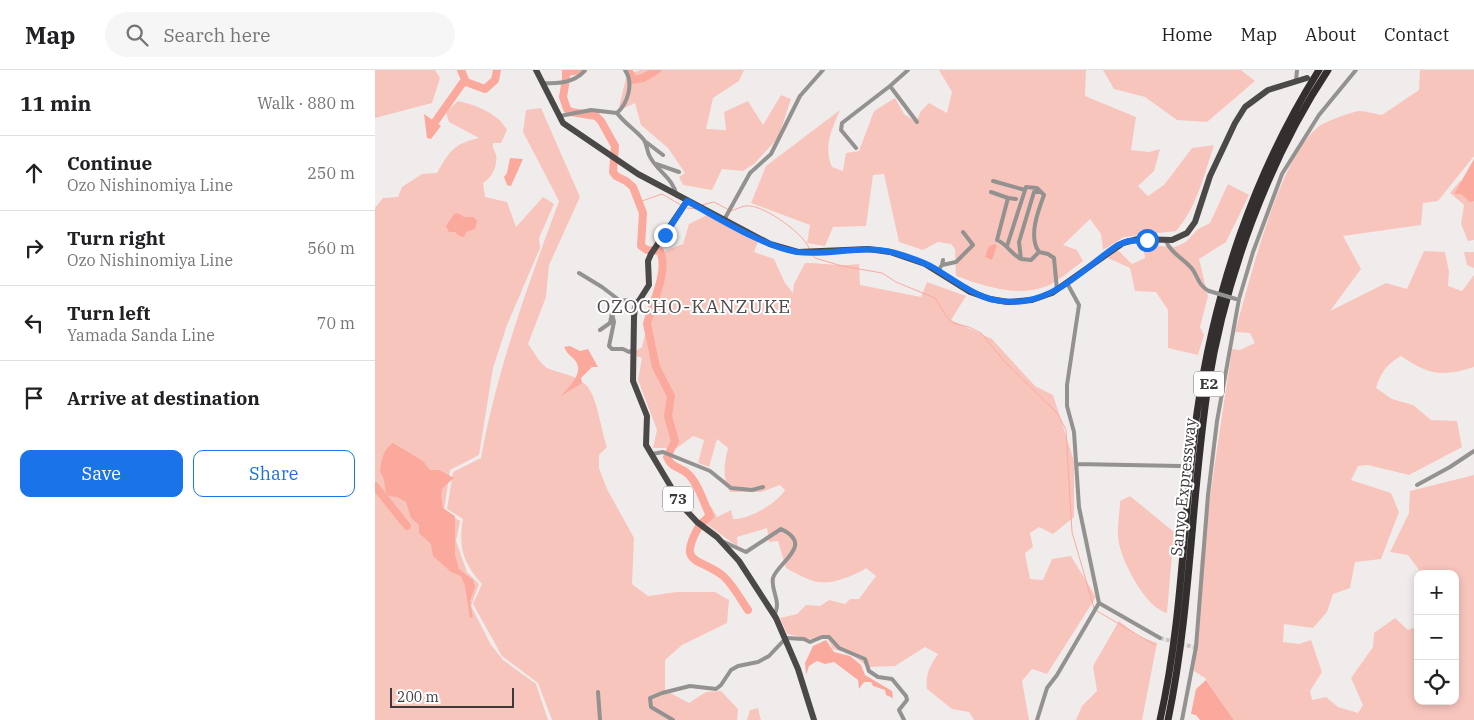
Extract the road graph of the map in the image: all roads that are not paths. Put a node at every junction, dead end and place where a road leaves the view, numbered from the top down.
1 (536, 70) edge
2 (585, 70) edge
3 (625, 70) edge
4 (823, 70) edge
5 (908, 70) edge
6 (1297, 70) edge
7 (1319, 70) edge
8 (1327, 70) edge
9 (1356, 70) edge
10 (1307, 78) dead end
11 (1296, 80) junction
12 (543, 83) junction
13 (890, 86) junction
14 (617, 113) junction
15 (557, 116) junction
16 (917, 122) dead end
17 (646, 142) junction
18 (856, 148) dead end
19 (663, 155) dead end
20 (656, 164) junction
21 (679, 172) dead end
22 (993, 181) dead end
23 (1025, 190) junction
24 (991, 192) dead end
25 (1041, 192) junction
26 (677, 196) junction
27 (1008, 198) junction
28 (1016, 199) dead end
29 (685, 205) junction
30 (724, 220) junction
31 (963, 232) dead end
32 (1166, 241) junction
33 (1007, 246) junction
34 (1039, 252) junction
35 (1021, 259) junction
36 (943, 260) dead end
37 (940, 268) junction
38 (579, 273) dead end
39 (1067, 283) junction
40 (1057, 290) junction
41 (1238, 299) junction
42 (638, 302) junction
43 (600, 330) dead end
44 (633, 350) junction
45 (1474, 451) edge
46 (652, 454) junction
47 (1076, 464) junction
48 (1180, 466) dead end
49 (1417, 485) dead end
50 (763, 487) dead end
51 (723, 542) junction
52 (1099, 603) junction
53 (776, 618) junction
54 (786, 638) junction
55 (1160, 638) tunnel mouth
56 (598, 692) dead end
57 (600, 720) edge
58 (673, 720) edge
59 (814, 720) edge
60 (904, 720) edge
61 (1037, 720) edge
62 (1161, 720) edge
63 (1168, 720) edge
64 (1182, 720) edge

1 - 12 main road
2 - 12 street
3 - 14 street
4 - 30 street
5 - 13 street
6 - 11 street
7 - 62 highway, Sanyo Expressway / E2
8 - 63 highway, Sanyo Expressway / E2
9 - 41 street
10 - 11 main road
11 - 32 main road
12 - 15 main road
13 - 16 street
13 - 18 street
14 - 15 street
14 - 17 street
15 - 26 main road
17 - 19 street
17 - 20 street
20 - 21 street
20 - 26 street
22 - 23 street
23 - 25 street
23 - 33 street
24 - 27 street
25 - 34 street
25 - 35 street
26 - 29 main road
27 - 28 street
27 - 33 street
29 - 30 main road
29 - 42 main road, 73
30 - 37 main road
31 - 37 street
32 - 39 main road
32 - 41 street, bridge
33 - 35 street
34 - 35 street
34 - 40 street
36 - 37 street
37 - 40 main road
38 - 42 street
39 - 40 main road
39 - 47 street
41 - 64 street
42 - 44 main road, 73
43 - 44 street
44 - 46 main road, 73
45 - 49 street
46 - 50 street
46 - 51 main road, 73
47 - 48 street
47 - 52 street
51 - 53 main road, 73
51 - 53 street
52 - 55 street
52 - 61 street
53 - 54 main road, 73
54 - 58 street
54 - 59 main road, 73
54 - 60 street
56 - 57 street

